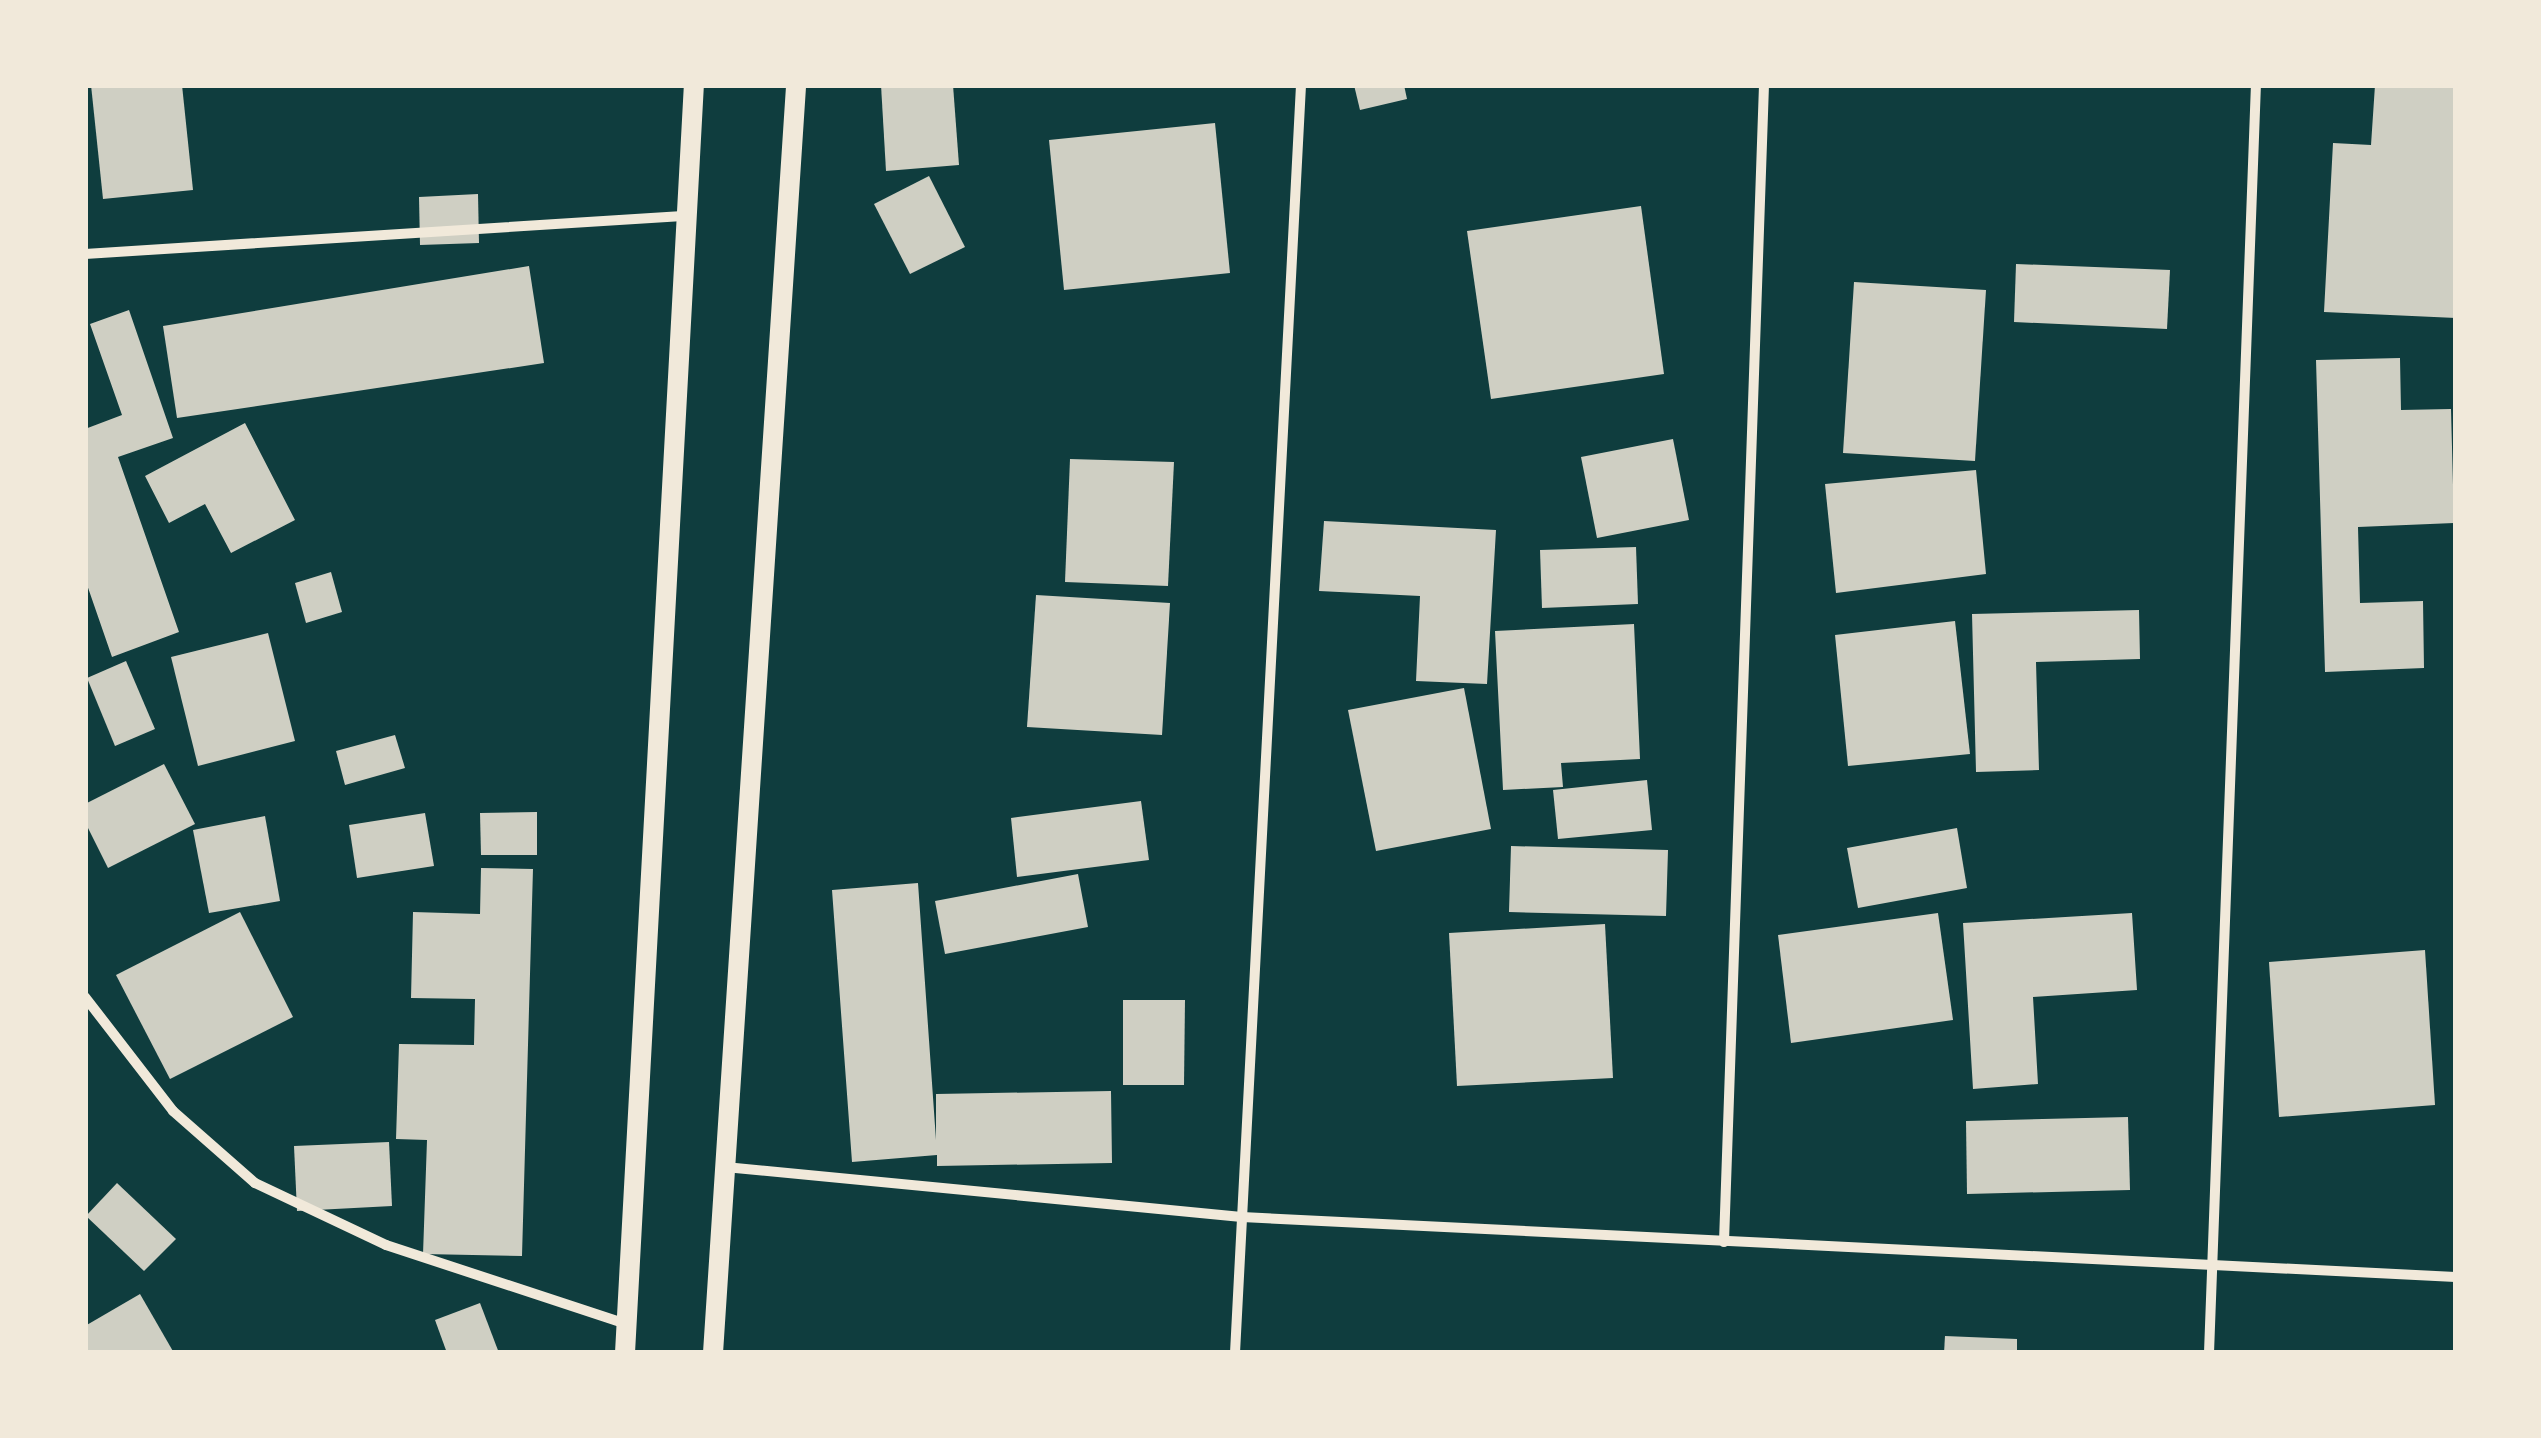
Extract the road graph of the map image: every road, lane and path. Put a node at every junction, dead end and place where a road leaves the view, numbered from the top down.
1 (694, 85) edge
2 (796, 85) edge
3 (1301, 85) edge
4 (1764, 85) edge
5 (2256, 85) edge
6 (682, 216) junction
7 (85, 254) edge
8 (85, 996) edge
9 (724, 1167) junction
10 (1242, 1216) junction
11 (1724, 1242) junction
12 (2214, 1268) junction
13 (2456, 1277) edge
14 (626, 1324) junction
15 (624, 1353) edge
16 (713, 1353) edge
17 (1234, 1353) edge
18 (2209, 1353) edge

1 - 6 main road
2 - 9 main road
3 - 10 street
4 - 11 street
5 - 12 street
6 - 7 street
6 - 14 main road
8 - 14 street
9 - 10 street
9 - 16 main road
10 - 11 street
10 - 17 street
11 - 12 street
12 - 13 street
12 - 18 street
14 - 15 main road

